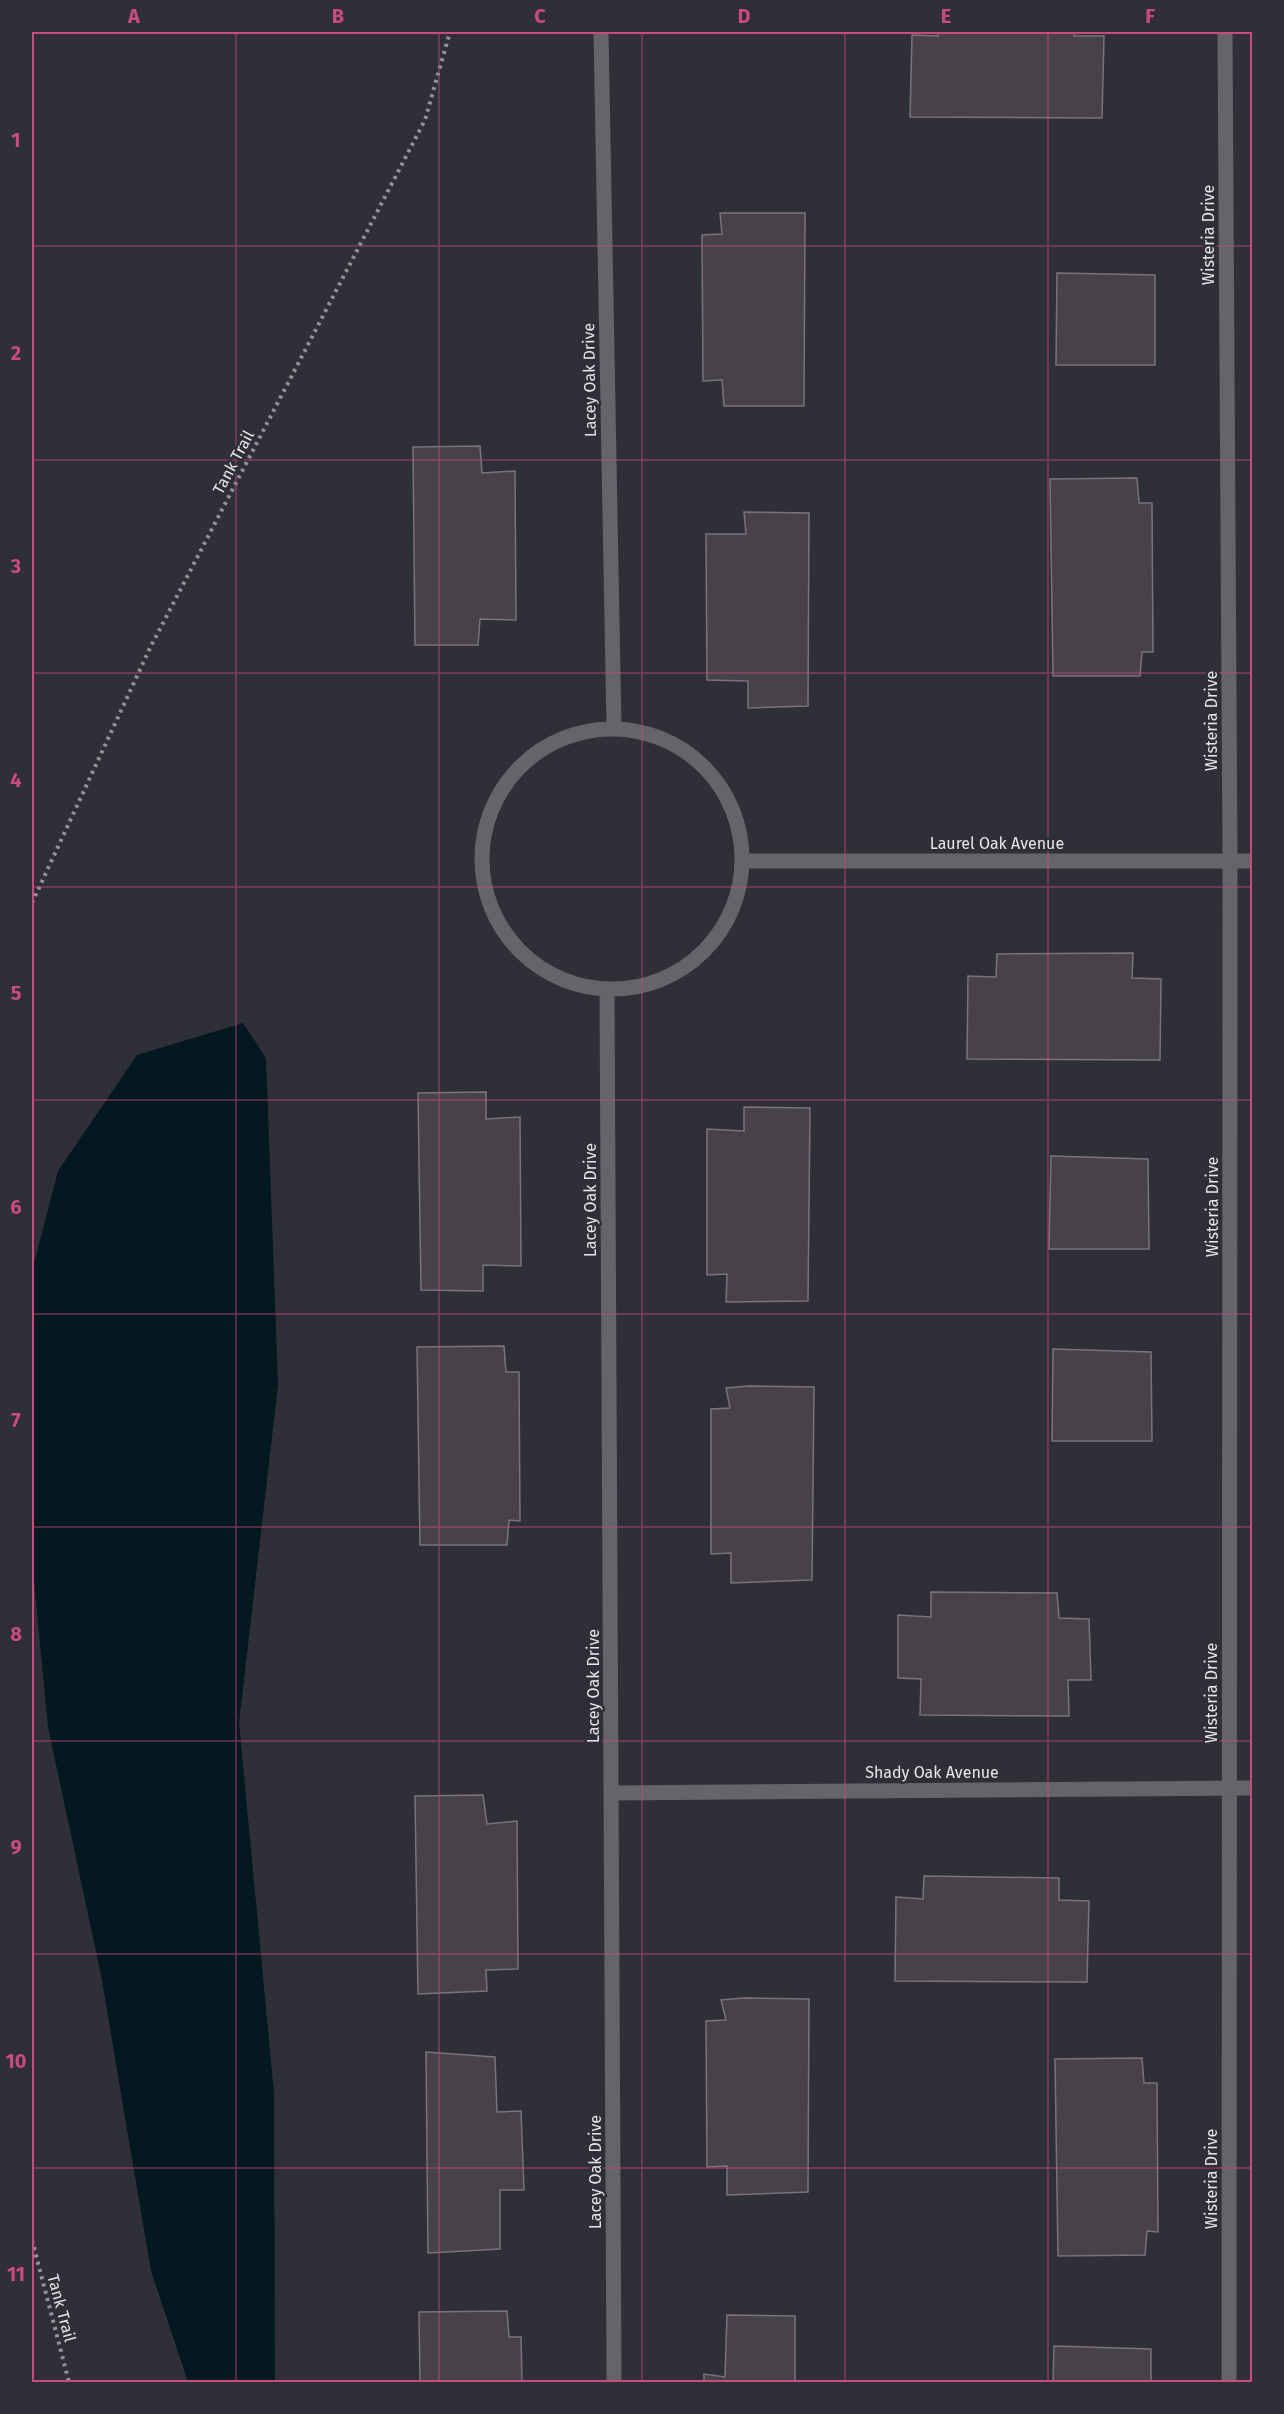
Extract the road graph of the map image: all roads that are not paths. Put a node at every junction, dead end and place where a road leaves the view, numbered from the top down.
1 (601, 32) edge
2 (1225, 32) edge
3 (614, 728) junction
4 (742, 861) junction
5 (1230, 861) junction
6 (1252, 861) edge
7 (607, 989) junction
8 (1229, 1788) junction
9 (1252, 1788) edge
10 (611, 1793) junction
11 (614, 2382) edge
12 (1229, 2382) edge

1 - 3 street, Lacey Oak Drive
2 - 5 street, Wisteria Drive
3 - 4 street
3 - 7 street
4 - 5 street, Laurel Oak Avenue
4 - 7 street
5 - 6 street, Laurel Oak Avenue
5 - 8 street, Wisteria Drive
7 - 10 street, Lacey Oak Drive
8 - 9 street, Shady Oak Avenue
8 - 10 street, Shady Oak Avenue
8 - 12 street, Wisteria Drive
10 - 11 street, Lacey Oak Drive

